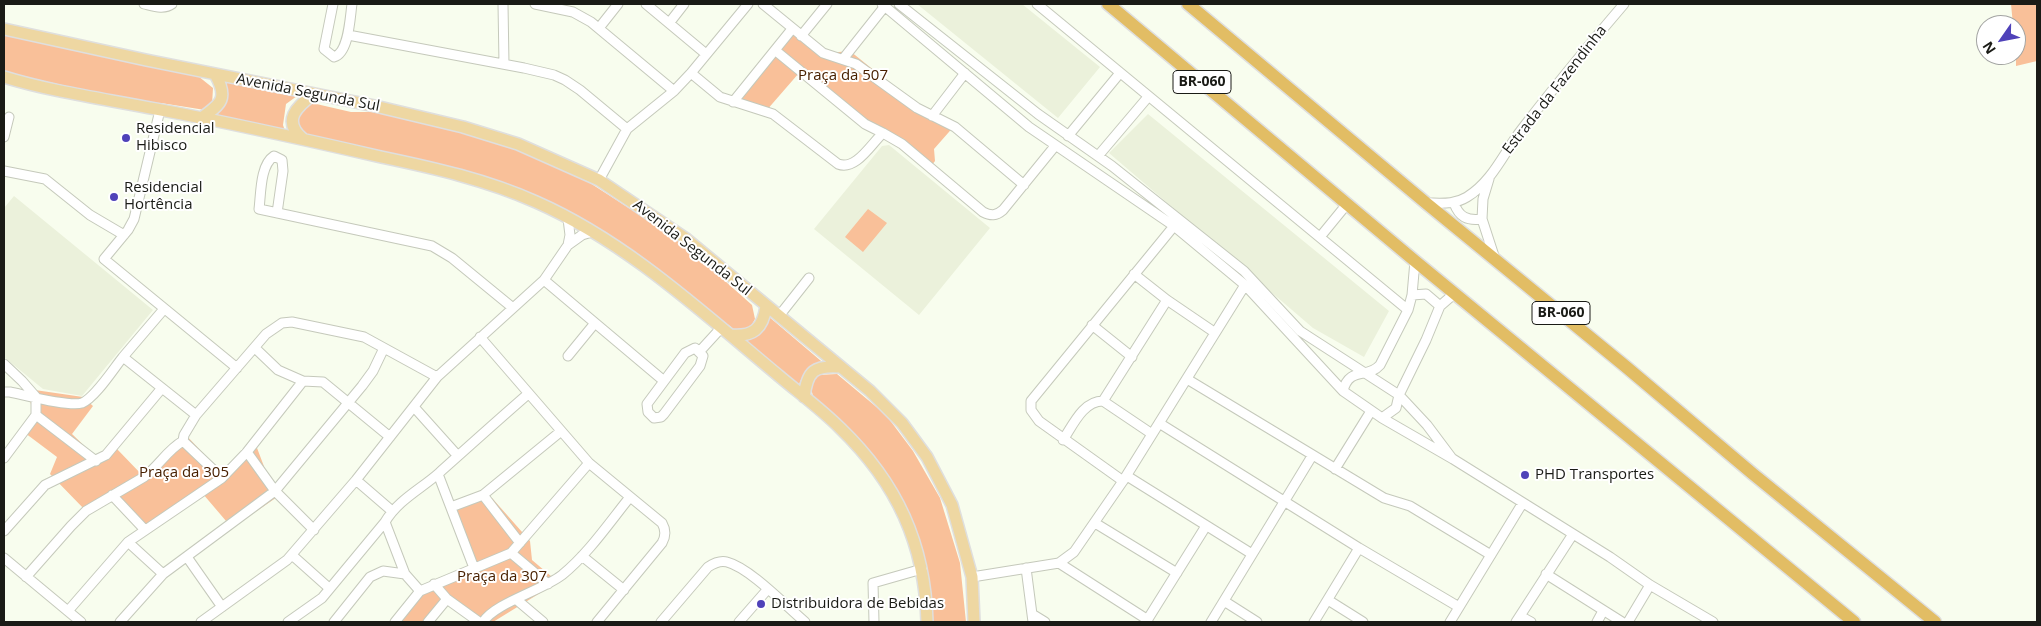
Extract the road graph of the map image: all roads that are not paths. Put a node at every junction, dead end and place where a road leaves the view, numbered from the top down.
1 (144, 4) edge
2 (172, 4) edge
3 (333, 4) edge
4 (352, 4) edge
5 (503, 4) edge
6 (535, 4) edge
7 (618, 4) edge
8 (646, 4) edge
9 (684, 4) edge
10 (748, 4) edge
11 (763, 4) edge
12 (827, 4) edge
13 (900, 4) edge
14 (1037, 4) edge
15 (1108, 4) edge
16 (1188, 4) edge
17 (1624, 4) edge
18 (884, 5) edge
19 (670, 22) junction
20 (599, 28) junction
21 (792, 29) junction
22 (4, 30) edge
23 (348, 34) junction
24 (801, 36) junction
25 (776, 50) junction
26 (706, 54) junction
27 (843, 58) junction
28 (504, 64) junction
29 (691, 73) junction
30 (966, 73) junction
31 (1120, 73) junction
32 (215, 74) junction
33 (4, 77) edge
34 (674, 91) junction
35 (314, 94) junction
36 (1148, 97) junction
37 (733, 102) junction
38 (160, 110) junction
39 (1038, 114) junction
40 (9, 116) dead end
41 (932, 116) junction
42 (200, 119) junction
43 (1029, 127) junction
44 (627, 128) junction
45 (883, 133) junction
46 (1068, 136) junction
47 (4, 137) edge
48 (303, 139) junction
49 (1055, 146) junction
50 (1098, 156) junction
51 (1112, 166) junction
52 (4, 171) edge
53 (1105, 179) junction
54 (1489, 179) junction
55 (599, 180) junction
56 (1024, 186) junction
57 (1426, 203) junction
58 (1454, 203) junction
59 (1347, 204) junction
60 (277, 213) junction
61 (568, 219) junction
62 (1482, 219) junction
63 (1174, 226) junction
64 (592, 232) junction
65 (124, 235) junction
66 (1320, 237) junction
67 (568, 245) junction
68 (1495, 259) junction
69 (1415, 261) junction
70 (1134, 274) junction
71 (809, 278) dead end
72 (544, 280) junction
73 (1245, 285) junction
74 (1455, 293) junction
75 (1412, 295) junction
76 (1167, 300) junction
77 (766, 306) junction
78 (1440, 306) junction
79 (513, 308) junction
80 (164, 309) junction
81 (1408, 310) junction
82 (779, 316) junction
83 (595, 323) junction
84 (1092, 325) junction
85 (725, 332) junction
86 (1214, 332) junction
87 (480, 337) junction
88 (255, 348) junction
89 (384, 348) junction
90 (700, 351) junction
91 (568, 356) dead end
92 (123, 357) junction
93 (1132, 357) junction
94 (4, 364) edge
95 (841, 366) junction
96 (237, 368) junction
97 (1362, 373) junction
98 (438, 377) junction
99 (1187, 379) junction
100 (303, 381) junction
101 (664, 381) junction
102 (162, 388) junction
103 (1343, 391) junction
104 (4, 392) edge
105 (528, 394) junction
106 (1399, 395) junction
107 (36, 397) junction
108 (804, 397) junction
109 (1103, 401) junction
110 (348, 402) junction
111 (414, 407) junction
112 (1371, 411) junction
113 (36, 416) junction
114 (196, 416) junction
115 (1382, 418) junction
116 (1159, 423) junction
117 (560, 432) junction
118 (1152, 434) junction
119 (390, 437) junction
120 (1063, 440) junction
121 (183, 441) junction
122 (247, 452) junction
123 (457, 455) junction
124 (1312, 456) junction
125 (4, 458) edge
126 (1453, 459) junction
127 (96, 461) junction
128 (589, 463) junction
129 (1335, 469) junction
130 (438, 474) junction
131 (222, 478) junction
132 (1125, 478) junction
133 (356, 480) junction
134 (275, 491) junction
135 (112, 495) junction
136 (484, 495) junction
137 (630, 497) junction
138 (1284, 502) junction
139 (1522, 504) junction
140 (451, 507) junction
141 (392, 510) junction
142 (386, 522) junction
143 (1096, 523) junction
144 (1206, 526) junction
145 (146, 530) junction
146 (314, 530) junction
147 (4, 532) edge
148 (1573, 534) junction
149 (128, 542) junction
150 (520, 543) junction
151 (1359, 548) junction
152 (511, 553) junction
153 (1252, 554) junction
154 (292, 555) junction
155 (1491, 555) junction
156 (582, 556) junction
157 (187, 557) junction
158 (4, 558) edge
159 (1059, 563) junction
160 (474, 568) junction
161 (1026, 568) junction
162 (922, 569) junction
163 (1176, 573) junction
164 (163, 574) junction
165 (405, 574) junction
166 (1546, 574) junction
167 (972, 576) junction
168 (26, 577) junction
169 (434, 584) junction
170 (548, 584) junction
171 (1650, 585) junction
172 (329, 588) junction
173 (624, 590) junction
174 (767, 590) junction
175 (420, 591) junction
176 (447, 599) junction
177 (517, 600) junction
178 (1328, 600) junction
179 (1224, 601) junction
180 (222, 607) junction
181 (1459, 607) junction
182 (1603, 611) junction
183 (68, 612) junction
184 (1033, 618) edge
185 (1518, 619) edge
186 (206, 621) edge
187 (1147, 621) edge
188 (81, 622) edge
189 (120, 622) edge
190 (288, 622) edge
191 (334, 622) edge
192 (395, 622) edge
193 (428, 622) edge
194 (481, 622) edge
195 (543, 622) edge
196 (597, 622) edge
197 (661, 622) edge
198 (739, 622) edge
199 (803, 622) edge
200 (874, 622) edge
201 (927, 622) edge
202 (974, 622) edge
203 (1045, 622) edge
204 (1211, 622) edge
205 (1257, 622) edge
206 (1314, 622) edge
207 (1363, 622) edge
208 (1450, 622) edge
209 (1531, 622) edge
210 (1597, 622) edge
211 (1622, 622) edge
212 (1628, 622) edge
213 (1713, 622) edge
214 (1854, 622) edge
215 (1935, 622) edge

1 - 2 street
3 - 23 street
4 - 23 street
5 - 28 street
6 - 20 street
7 - 20 street
8 - 19 street
9 - 19 street
10 - 26 street
11 - 21 street
12 - 24 street
13 - 39 street
14 - 31 street
15 - 59 highway, BR-060
16 - 57 highway, BR-060
17 - 54 street, Estrada da Fazendinha
18 - 27 street
18 - 30 street
19 - 26 street
20 - 34 street
21 - 24 street
21 - 25 street
22 - 32 main road, Avenida Segunda Sul
23 - 28 street
24 - 27 street
25 - 37 street
25 - 45 street
26 - 29 street
27 - 41 street
28 - 44 street
29 - 34 street
29 - 37 street
30 - 41 street
30 - 43 street
31 - 36 street
31 - 46 street
32 - 35 main road, Avenida Segunda Sul
32 - 42 main road
33 - 38 main road
34 - 44 street
35 - 48 main road
35 - 55 main road, Avenida Segunda Sul
36 - 50 street
36 - 66 street
37 - 45 street
38 - 42 main road
38 - 65 street
39 - 43 street
39 - 46 street
40 - 47 street
41 - 56 street
42 - 48 main road
43 - 49 street
44 - 55 street
45 - 56 street
46 - 50 street
48 - 61 main road
49 - 53 street
49 - 56 street
50 - 51 street
51 - 53 street
51 - 97 street
52 - 65 street
53 - 63 street
54 - 58 street, Estrada da Fazendinha
54 - 62 street, Estrada da Fazendinha
55 - 77 main road, Avenida Segunda Sul
57 - 58 street
57 - 68 highway, BR-060
58 - 62 street
59 - 66 street
59 - 69 highway, BR-060
60 - 60 street
60 - 79 street
61 - 64 main road
61 - 67 street
62 - 68 street, Estrada da Fazendinha
63 - 70 street
63 - 73 street
64 - 67 street
64 - 85 main road
65 - 80 street
66 - 81 street
67 - 72 street
68 - 215 highway, BR-060
69 - 74 highway, BR-060
69 - 75 street
70 - 76 street
70 - 84 street
71 - 82 street
72 - 79 street
72 - 83 street
73 - 86 street
73 - 103 street
74 - 78 street
74 - 214 highway, BR-060
75 - 78 street
75 - 81 street
76 - 86 street
76 - 93 street
77 - 82 main road, Avenida Segunda Sul
77 - 85 main road
78 - 106 street
79 - 87 street
80 - 92 street
80 - 96 street
81 - 97 street
82 - 95 main road, Avenida Segunda Sul
83 - 91 street
83 - 101 street
84 - 93 street
84 - 120 street
85 - 90 street
85 - 108 main road
86 - 99 street
87 - 98 street
87 - 105 street
88 - 89 street
88 - 96 street
88 - 100 street
89 - 98 street
89 - 110 street
90 - 101 street
90 - 101 street
92 - 102 street
92 - 107 street
93 - 109 street
94 - 107 street
95 - 108 main road
95 - 167 main road, Avenida Segunda Sul
96 - 114 street
97 - 103 street
97 - 106 street
98 - 111 street
99 - 116 street
99 - 124 street
100 - 110 street
100 - 122 street
102 - 114 street
102 - 127 street
103 - 112 street
104 - 107 street
105 - 117 street
105 - 123 street
106 - 115 street
106 - 126 street
107 - 113 street
108 - 162 main road
109 - 118 street
109 - 120 street
110 - 119 street
110 - 134 street
111 - 119 street
111 - 123 street
112 - 115 street
112 - 129 street
113 - 125 street
113 - 127 street
114 - 121 street
115 - 126 street
116 - 118 street
116 - 138 street
117 - 128 street
117 - 136 street
118 - 132 street
119 - 133 street
120 - 132 street
121 - 131 street
121 - 135 street
122 - 131 street
122 - 134 street
123 - 130 street
124 - 129 street
124 - 138 street
126 - 139 street
127 - 147 street
128 - 137 street
128 - 150 street
129 - 155 street
130 - 140 street
130 - 141 street
131 - 145 street
132 - 143 street
132 - 144 street
133 - 141 street
133 - 146 street
134 - 146 street
134 - 157 street
135 - 145 street
135 - 168 street
136 - 140 street
136 - 150 street
137 - 156 street
137 - 173 street
138 - 151 street
138 - 153 street
139 - 148 street
139 - 155 street
140 - 160 street
141 - 142 street
142 - 165 street
142 - 172 street
143 - 159 street
143 - 163 street
144 - 153 street
144 - 163 street
145 - 149 street
146 - 154 street
148 - 166 street
148 - 171 street
149 - 164 street
149 - 183 street
150 - 152 street
151 - 178 street
151 - 181 street
152 - 160 street
152 - 170 street
153 - 179 street
154 - 172 street
154 - 180 street
155 - 181 street
156 - 170 street
156 - 173 street
157 - 164 street
157 - 180 street
158 - 168 street
159 - 161 street
159 - 187 street
160 - 169 street
161 - 167 street
161 - 184 street
162 - 200 street
162 - 201 main road
163 - 187 street
164 - 189 street
165 - 175 street
165 - 191 street
166 - 182 street
166 - 185 street
167 - 202 main road, Avenida Segunda Sul
168 - 183 street
169 - 175 street
169 - 176 street
170 - 177 street
171 - 212 street
171 - 213 street
172 - 190 street
173 - 196 street
174 - 197 street
174 - 198 street
174 - 199 street
175 - 192 street
176 - 193 street
176 - 194 street
177 - 194 street
177 - 195 street
178 - 206 street
178 - 207 street
179 - 204 street
179 - 205 street
180 - 186 street
181 - 208 street
182 - 210 street
182 - 211 street
183 - 188 street
184 - 203 street
185 - 209 street

